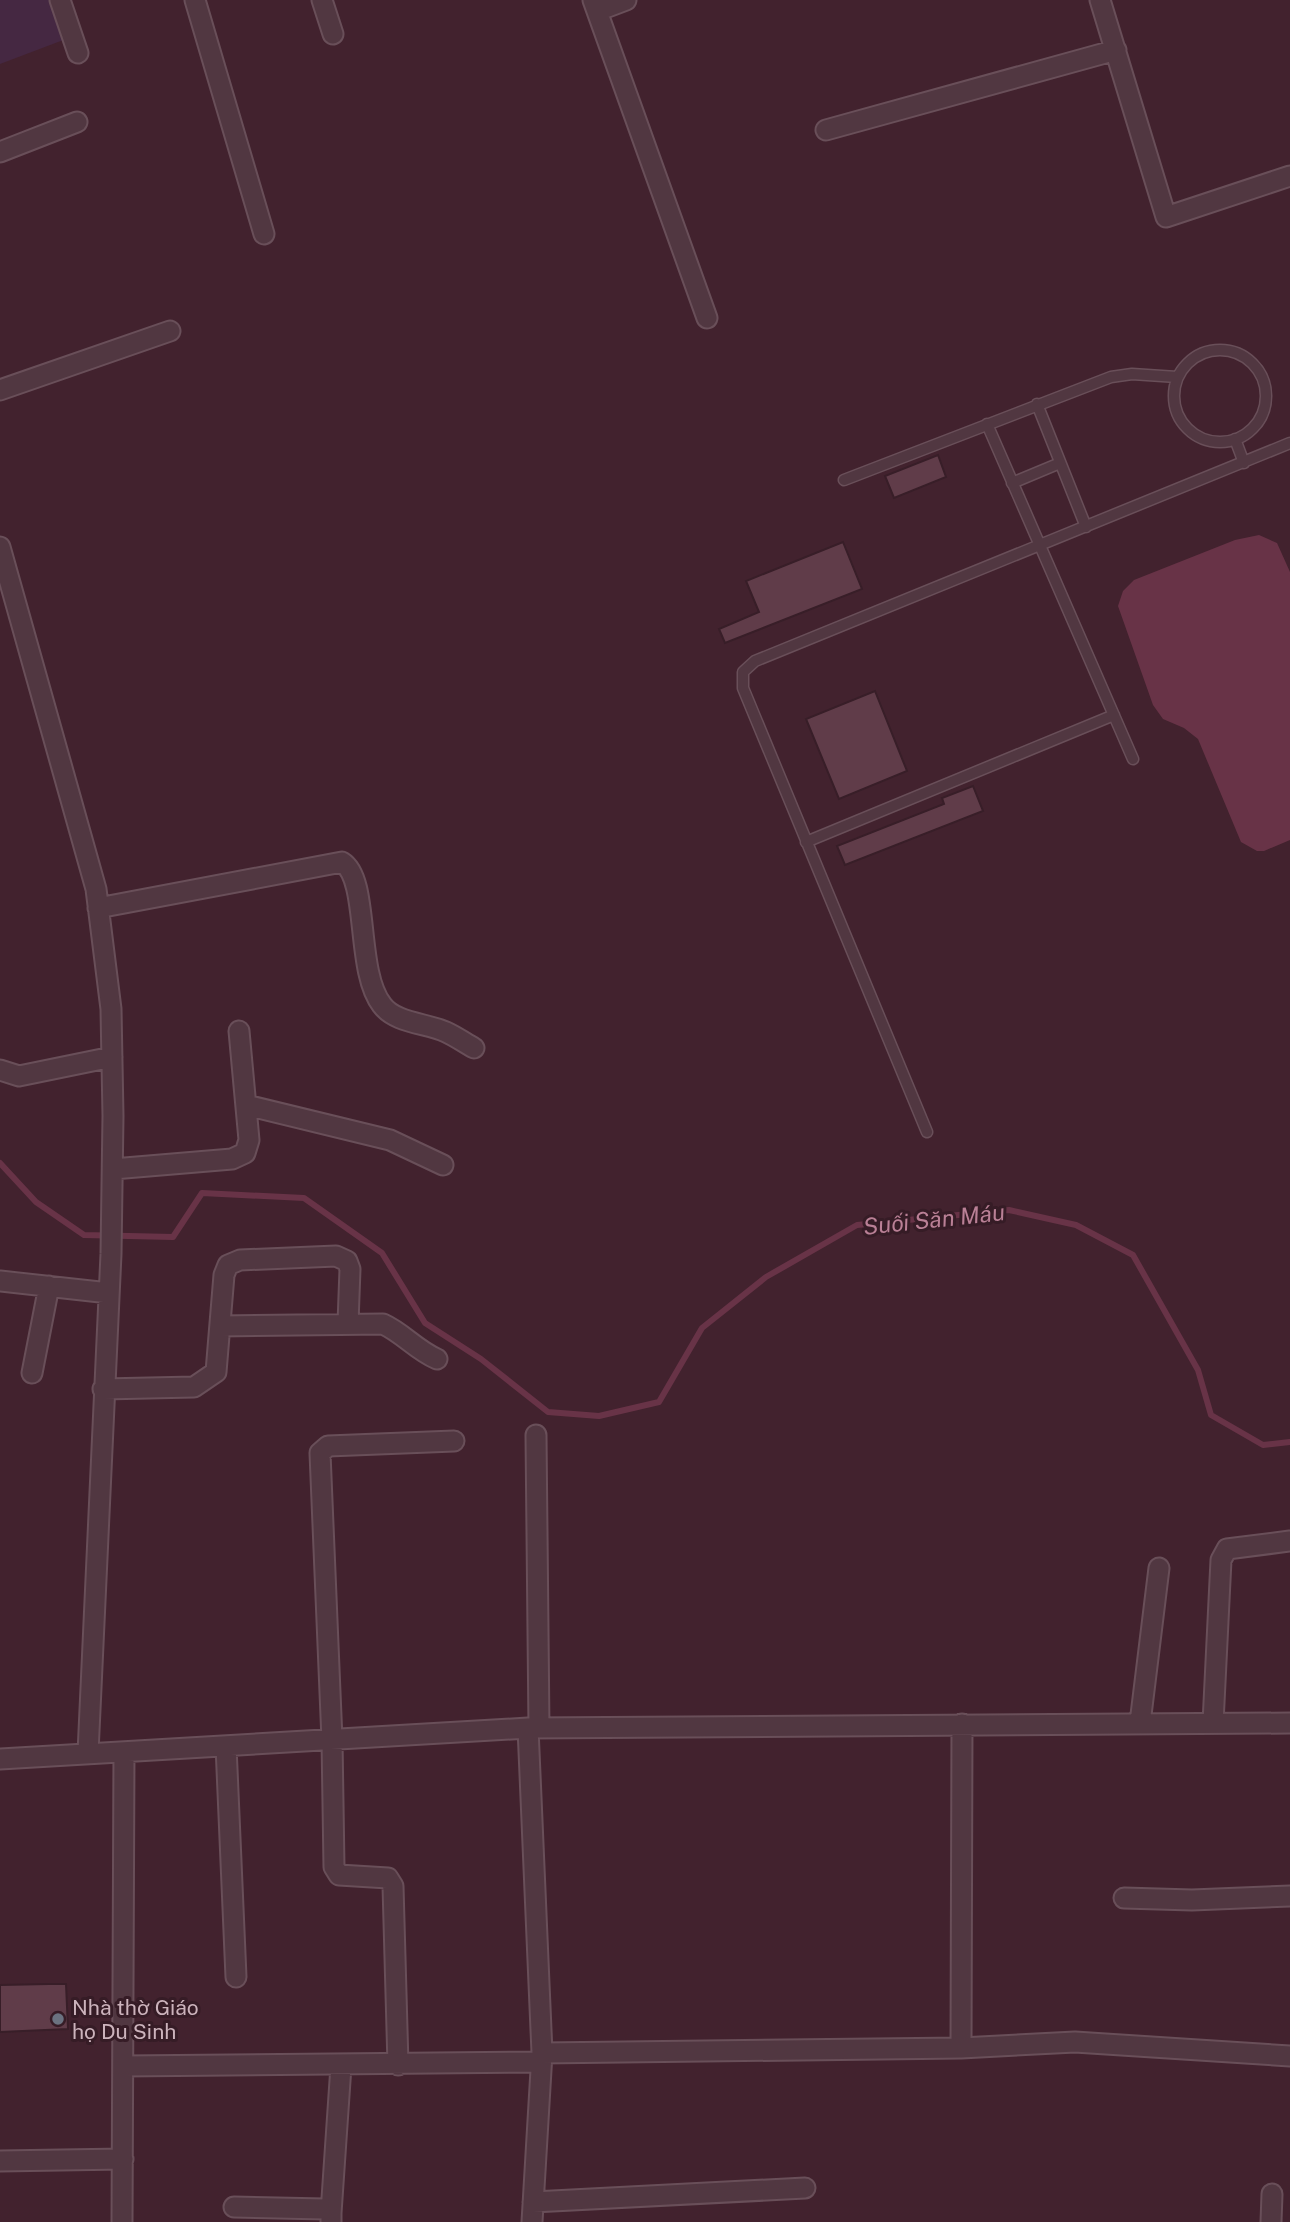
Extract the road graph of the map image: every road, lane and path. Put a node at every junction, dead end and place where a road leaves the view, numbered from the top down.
1 (60, 0) edge
2 (195, 0) edge
3 (322, 0) edge
4 (626, 0) edge
5 (1100, 0) edge
6 (595, 6) edge
7 (333, 34) dead end
8 (1116, 50) junction
9 (78, 53) dead end
10 (77, 122) dead end
11 (827, 130) dead end
12 (0, 152) edge
13 (1290, 176) edge
14 (264, 234) dead end
15 (707, 318) dead end
16 (170, 331) dead end
17 (1177, 377) junction
18 (0, 390) edge
19 (1037, 404) junction
20 (986, 424) junction
21 (1235, 439) junction
22 (1290, 443) edge
23 (1060, 463) junction
24 (1244, 463) junction
25 (844, 480) dead end
26 (1012, 483) junction
27 (1086, 527) junction
28 (1040, 546) junction
29 (0, 547) edge
30 (1114, 715) junction
31 (1133, 759) dead end
32 (806, 842) junction
33 (98, 908) junction
34 (239, 1031) dead end
35 (474, 1048) dead end
36 (112, 1057) junction
37 (0, 1070) edge
38 (246, 1105) junction
39 (927, 1132) dead end
40 (443, 1165) dead end
41 (113, 1168) junction
42 (0, 1281) edge
43 (50, 1286) junction
44 (109, 1293) junction
45 (348, 1323) junction
46 (220, 1326) junction
47 (437, 1359) dead end
48 (32, 1373) dead end
49 (103, 1389) junction
50 (536, 1435) dead end
51 (454, 1441) dead end
52 (1290, 1541) edge
53 (1159, 1568) dead end
54 (1140, 1723) junction
55 (1213, 1723) junction
56 (1290, 1723) edge
57 (962, 1724) junction
58 (533, 1728) junction
59 (332, 1740) junction
60 (226, 1746) junction
61 (124, 1752) junction
62 (88, 1754) junction
63 (0, 1759) edge
64 (1290, 1896) edge
65 (1124, 1899) dead end
66 (236, 1977) dead end
67 (961, 2048) junction
68 (1290, 2056) edge
69 (542, 2058) junction
70 (398, 2065) junction
71 (124, 2066) junction
72 (341, 2066) junction
73 (123, 2158) junction
74 (0, 2161) edge
75 (805, 2188) dead end
76 (1272, 2194) dead end
77 (234, 2207) dead end
78 (533, 2212) edge
79 (331, 2218) edge
80 (122, 2222) edge
81 (1271, 2222) edge

1 - 9 street
2 - 14 street
3 - 7 street
4 - 6 street
5 - 8 street
6 - 15 street
8 - 11 street
8 - 13 street
10 - 12 street
16 - 18 street
17 - 19 lane
17 - 21 lane
17 - 21 lane
19 - 20 lane
19 - 23 lane
20 - 25 lane
20 - 26 lane
21 - 24 lane
22 - 24 lane
23 - 26 lane
23 - 27 lane
24 - 27 lane
26 - 28 lane
27 - 28 lane
28 - 30 lane
28 - 32 lane
29 - 33 street
30 - 31 lane
30 - 32 lane
32 - 39 lane
33 - 35 street
33 - 36 street
34 - 38 street
36 - 37 street
36 - 41 street
38 - 40 street
38 - 41 street
41 - 44 street
42 - 43 street
43 - 44 street
43 - 48 street
44 - 49 street
45 - 46 street
45 - 46 street
45 - 47 street
46 - 49 street
49 - 62 street
50 - 58 street
51 - 59 street
52 - 55 street
53 - 54 street
54 - 55 street
54 - 57 street
55 - 56 street
57 - 58 street
57 - 67 street
58 - 59 street
58 - 69 street
59 - 60 street
59 - 70 street
60 - 61 street
60 - 66 street
61 - 62 street
61 - 71 street
62 - 63 street
64 - 65 street
67 - 68 street
67 - 69 street
69 - 70 street
69 - 78 street
70 - 72 street
71 - 72 street
71 - 73 street
72 - 79 street
73 - 74 street
73 - 80 street
75 - 78 street
76 - 81 street
77 - 79 street

